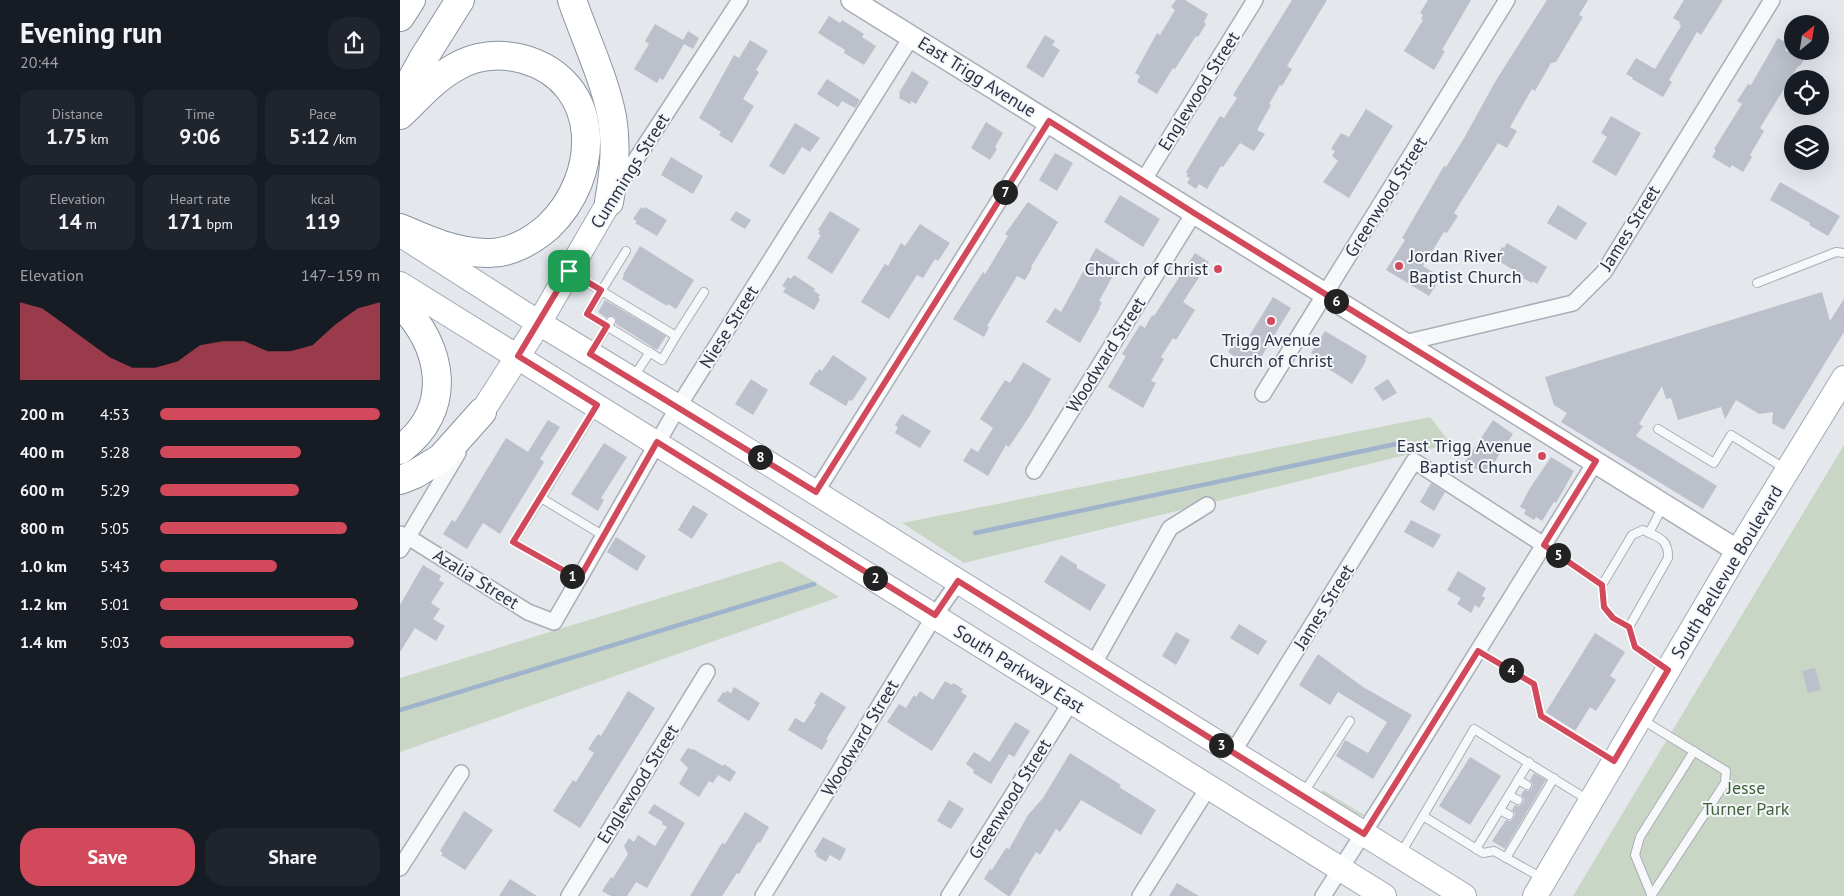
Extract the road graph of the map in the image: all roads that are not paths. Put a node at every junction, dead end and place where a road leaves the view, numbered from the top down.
1 (411, 0) edge
2 (460, 0) edge
3 (572, 0) edge
4 (740, 0) edge
5 (852, 0) edge
6 (1255, 0) edge
7 (1508, 0) edge
8 (1772, 0) edge
9 (400, 17) edge
10 (912, 36) junction
11 (400, 101) edge
12 (400, 115) edge
13 (1049, 121) junction
14 (1143, 181) junction
15 (609, 202) junction
16 (1194, 213) junction
17 (400, 228) edge
18 (400, 234) edge
19 (626, 251) dead end
20 (1844, 254) edge
21 (569, 271) junction
22 (1757, 283) dead end
23 (400, 284) edge
24 (601, 290) junction
25 (704, 292) dead end
26 (1325, 294) junction
27 (400, 303) edge
28 (539, 323) junction
29 (609, 323) junction
30 (676, 336) junction
31 (1404, 343) junction
32 (650, 352) junction
33 (590, 354) junction
34 (518, 356) junction
35 (1844, 378) edge
36 (632, 380) junction
37 (1263, 394) dead end
38 (597, 405) junction
39 (678, 407) junction
40 (482, 412) junction
41 (1658, 429) dead end
42 (657, 442) junction
43 (400, 450) edge
44 (1596, 461) junction
45 (1788, 470) junction
46 (1034, 471) dead end
47 (400, 480) edge
48 (816, 492) junction
49 (541, 498) junction
50 (1664, 504) junction
51 (1207, 505) dead end
52 (1649, 533) junction
53 (404, 535) edge
54 (604, 536) junction
55 (1544, 545) junction
56 (400, 550) edge
57 (1738, 551) junction
58 (579, 579) junction
59 (958, 581) junction
60 (1602, 585) junction
61 (935, 615) junction
62 (554, 622) joint
63 (1629, 627) junction
64 (1478, 651) junction
65 (1093, 665) junction
66 (1668, 670) junction
67 (707, 672) dead end
68 (1071, 702) junction
69 (1639, 718) junction
70 (1350, 721) dead end
71 (1694, 751) junction
72 (1233, 752) junction
73 (1614, 761) junction
74 (1529, 762) junction
75 (461, 773) dead end
76 (1554, 778) junction
77 (1518, 780) junction
78 (1527, 785) dead end
79 (1208, 788) junction
80 (1302, 795) junction
81 (1509, 795) junction
82 (1518, 800) dead end
83 (1590, 801) junction
84 (1500, 810) junction
85 (1509, 815) dead end
86 (1423, 816) junction
87 (1491, 824) junction
88 (1500, 829) dead end
89 (1364, 834) junction
90 (1476, 849) junction
91 (1400, 856) junction
92 (1506, 858) junction
93 (400, 868) edge
94 (1341, 869) junction
95 (1539, 887) edge
96 (1651, 895) edge
97 (569, 896) edge
98 (763, 896) edge
99 (949, 896) edge
100 (1140, 896) edge
101 (1323, 896) edge
102 (1384, 896) edge
103 (1464, 896) edge

1 - 9 highway
2 - 11 highway
3 - 15 highway
4 - 15 street, Cummings Street
5 - 10 street, East Trigg Avenue
6 - 14 street, Englewood Street
7 - 26 street, Greenwood Street
8 - 31 street, James Street
10 - 13 street, East Trigg Avenue
10 - 39 street, Niese Street
12 - 17 highway
13 - 14 street, East Trigg Avenue
13 - 48 street
14 - 16 street, East Trigg Avenue
15 - 21 main road, Cummings Street
16 - 26 street, East Trigg Avenue
16 - 46 street, Woodward Street
18 - 28 main road
19 - 24 lane
20 - 22 lane
21 - 24 lane
21 - 28 main road, Cummings Street
23 - 34 main road, South Parkway East
24 - 29 lane
24 - 30 lane
25 - 30 lane
26 - 31 street, East Trigg Avenue
26 - 37 street, Greenwood Street
27 - 43 highway
28 - 33 main road
28 - 34 main road, Cummings Street
29 - 32 lane
29 - 33 lane
30 - 32 lane
31 - 44 street, East Trigg Avenue
32 - 36 lane
33 - 36 main road
34 - 38 main road, South Parkway East
34 - 40 main road, Cummings Street
35 - 45 main road, South Bellevue Boulevard
36 - 39 main road
38 - 42 main road, South Parkway East
38 - 49 lane
39 - 42 street, Niese Street
39 - 48 main road
40 - 47 highway
40 - 53 street, Cummings Street
41 - 45 lane
42 - 54 street, Niese Street
42 - 61 main road, South Parkway East
44 - 50 street, East Trigg Avenue
44 - 55 street
45 - 57 main road, South Bellevue Boulevard
48 - 59 main road
49 - 54 lane
49 - 58 lane
50 - 52 lane
50 - 57 street, East Trigg Avenue
51 - 65 street
52 - 60 lane
52 - 63 lane
53 - 56 street, Cummings Street
53 - 62 street, Azalia Street
54 - 58 street, Niese Street
55 - 60 lane
55 - 64 street
55 - 72 street, James Street
57 - 66 main road, South Bellevue Boulevard
58 - 62 street, Niese Street
59 - 61 street, Woodward Street
59 - 65 main road
60 - 63 lane
61 - 68 main road, South Parkway East
61 - 98 street, Woodward Street
63 - 66 lane
64 - 73 lane
64 - 89 street
65 - 72 main road
66 - 69 main road, South Bellevue Boulevard
67 - 97 street, Englewood Street
68 - 79 main road, South Parkway East
68 - 99 street, Greenwood Street
69 - 71 lane
69 - 73 main road, South Bellevue Boulevard
70 - 80 lane
71 - 96 lane
71 - 96 lane
72 - 80 main road
73 - 83 main road, South Bellevue Boulevard
74 - 76 lane
74 - 77 lane
74 - 86 lane
75 - 93 street
76 - 83 lane
76 - 92 lane
77 - 78 lane
77 - 81 lane
79 - 94 main road, South Parkway East
79 - 100 street
80 - 89 main road
81 - 82 lane
81 - 84 lane
83 - 95 main road, South Bellevue Boulevard
84 - 85 lane
84 - 87 lane
86 - 90 lane
86 - 91 lane
87 - 88 lane
87 - 90 lane
89 - 91 main road
89 - 94 street
90 - 92 lane
91 - 103 main road
92 - 95 lane
94 - 101 street
94 - 102 main road, South Parkway East

